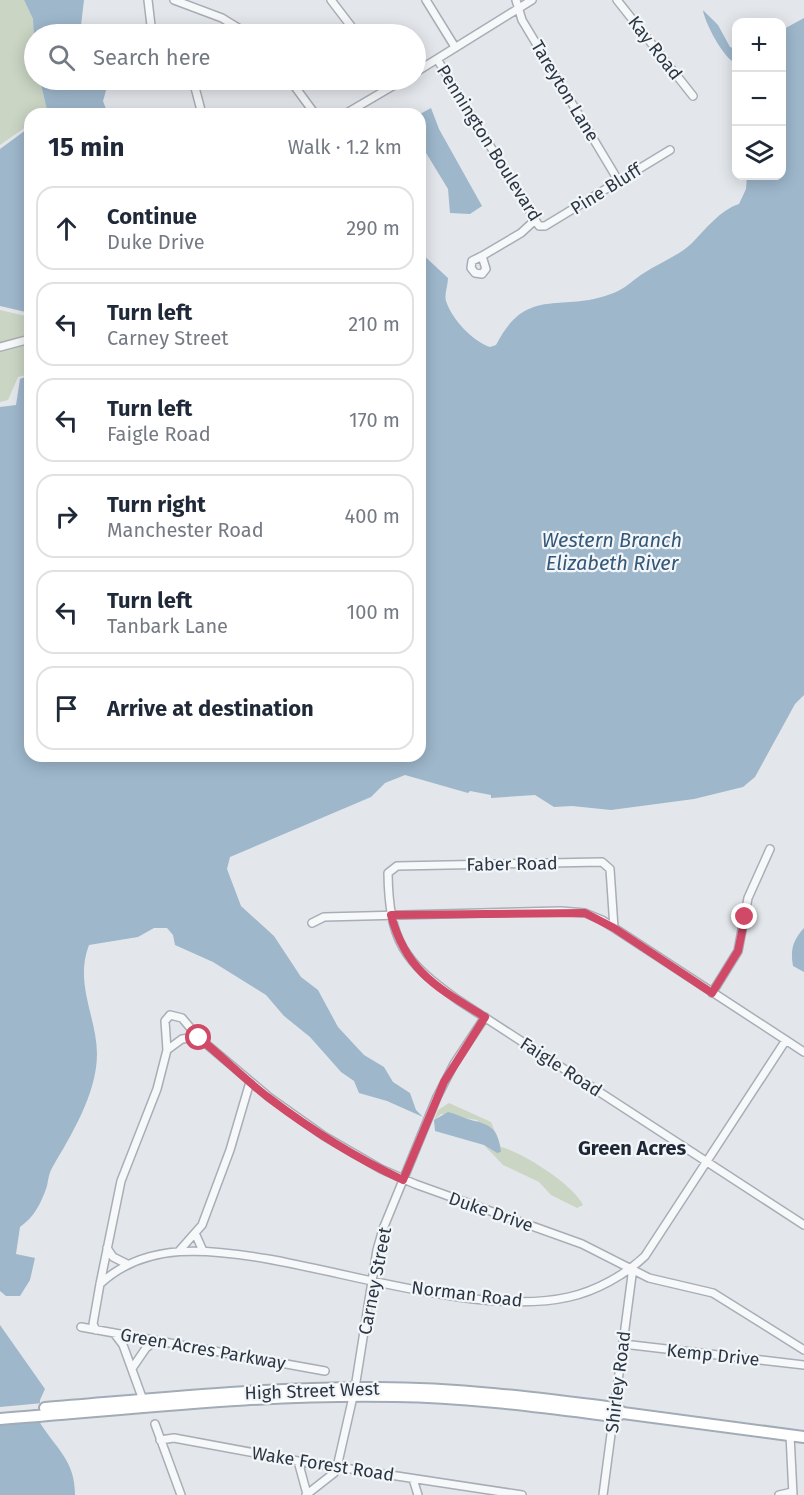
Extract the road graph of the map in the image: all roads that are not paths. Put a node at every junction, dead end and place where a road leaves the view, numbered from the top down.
1 (174, 0) edge
2 (331, 0) edge
3 (426, 0) edge
4 (516, 0) edge
5 (532, 0) edge
6 (617, 0) edge
7 (150, 1) edge
8 (519, 8) junction
9 (151, 24) edge
10 (232, 24) edge
11 (349, 24) edge
12 (455, 47) junction
13 (437, 58) junction
14 (426, 65) edge
15 (196, 90) edge
16 (297, 90) edge
17 (387, 90) edge
18 (693, 96) dead end
19 (200, 108) edge
20 (311, 108) edge
21 (355, 108) edge
22 (670, 150) dead end
23 (618, 180) junction
24 (534, 221) junction
25 (542, 227) joint
26 (482, 256) dead end
27 (24, 341) edge
28 (0, 347) edge
29 (770, 849) dead end
30 (397, 866) joint
31 (391, 915) junction
32 (312, 923) dead end
33 (614, 928) junction
34 (712, 993) junction
35 (485, 1017) junction
36 (198, 1037) junction
37 (786, 1040) junction
38 (167, 1050) junction
39 (804, 1052) edge
40 (250, 1082) junction
41 (706, 1161) junction
42 (403, 1180) junction
43 (804, 1225) edge
44 (195, 1233) junction
45 (107, 1248) junction
46 (178, 1251) junction
47 (203, 1251) junction
48 (127, 1264) junction
49 (630, 1269) junction
50 (372, 1280) junction
51 (100, 1284) junction
52 (81, 1327) dead end
53 (96, 1330) junction
54 (114, 1333) junction
55 (155, 1341) junction
56 (623, 1344) junction
57 (804, 1350) edge
58 (804, 1365) edge
59 (133, 1367) junction
60 (325, 1371) dead end
61 (354, 1392) junction
62 (143, 1400) junction
63 (0, 1411) edge
64 (57, 1411) junction
65 (617, 1412) junction
66 (0, 1419) edge
67 (155, 1424) dead end
68 (790, 1435) junction
69 (804, 1437) edge
70 (160, 1440) junction
71 (298, 1461) junction
72 (338, 1467) junction
73 (413, 1479) junction
74 (306, 1494) edge
75 (792, 1494) edge
76 (181, 1495) edge
77 (418, 1495) edge
78 (522, 1495) edge
79 (603, 1495) edge
80 (779, 1495) edge

1 - 10 street
2 - 11 street
3 - 12 street, Pennington Boulevard
4 - 8 street, Tareyton Lane
5 - 8 street
6 - 18 street, Kay Road
7 - 9 street
8 - 12 street
8 - 23 street, Tareyton Lane
12 - 13 street
13 - 14 street
13 - 24 street, Pennington Boulevard
15 - 19 street
16 - 20 street
17 - 21 street
22 - 23 street, Pine Bluff
23 - 25 street, Pine Bluff
24 - 25 street, Pennington Boulevard
24 - 26 street
27 - 28 street
29 - 34 street
30 - 31 street, Faigle Road
30 - 33 street, Faber Road
31 - 32 street
31 - 33 street
31 - 35 street, Faigle Road
33 - 34 street
34 - 37 street
35 - 41 street, Faigle Road
35 - 42 street, Carney Street
36 - 38 street
36 - 38 street, Duke Drive
36 - 40 street, Duke Drive
37 - 39 street
37 - 41 street, Norman Road
38 - 45 street, Duke Drive
40 - 42 street, Duke Drive
40 - 44 street
41 - 43 street, Faigle Road
41 - 49 street, Norman Road
42 - 49 street, Duke Drive
42 - 50 street, Carney Street
44 - 46 street
44 - 47 street
45 - 48 street
45 - 51 street, Duke Drive
46 - 47 street, Norman Road
46 - 48 street, Norman Road
47 - 50 street, Norman Road
48 - 51 street, Norman Road
49 - 50 street, Norman Road
49 - 56 street, Shirley Road
49 - 57 street, Duke Drive
50 - 61 street, Carney Street
51 - 53 street, Duke Drive
52 - 53 street, Green Acres Parkway
53 - 54 street, Green Acres Parkway
54 - 55 street, Green Acres Parkway
54 - 59 street
55 - 59 street
55 - 60 street, Green Acres Parkway
56 - 58 street, Kemp Drive
56 - 65 street, Shirley Road
59 - 62 street
61 - 62 main road, High Street West
61 - 64 main road, High Street West
61 - 65 main road, High Street West
61 - 72 street, Carney Street
62 - 64 main road, High Street West
63 - 64 main road, High Street West
64 - 66 main road, High Street West
65 - 68 main road, High Street West
65 - 79 street, Shirley Road
67 - 70 street
68 - 69 main road, High Street West
68 - 75 street
70 - 71 street, Wake Forest Road
70 - 76 street
71 - 72 street, Wake Forest Road
71 - 74 street
72 - 73 street, Wake Forest Road
72 - 74 street
73 - 77 street
73 - 78 street, Wake Forest Road
75 - 80 street

